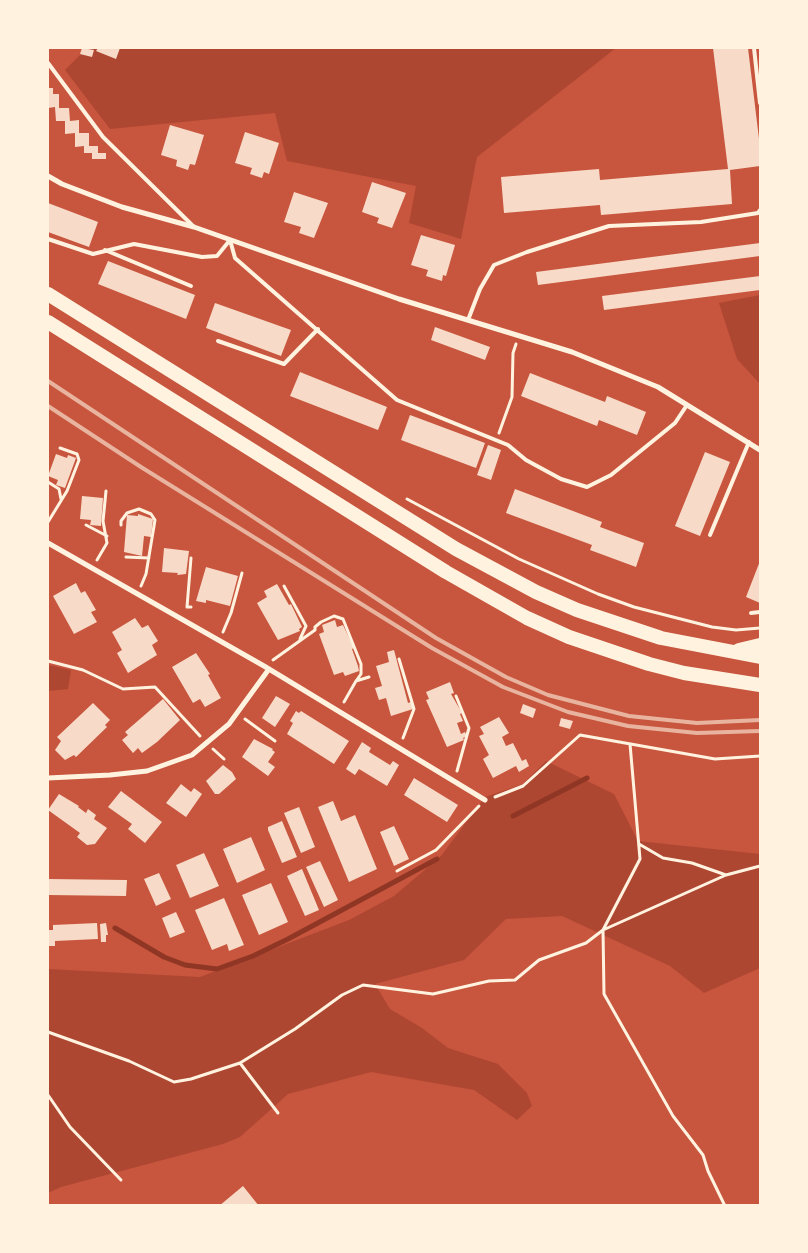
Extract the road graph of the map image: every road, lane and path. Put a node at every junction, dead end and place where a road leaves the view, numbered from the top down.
1 (754, 48) edge
2 (48, 63) edge
3 (760, 103) edge
4 (48, 176) edge
5 (760, 210) edge
6 (194, 227) junction
7 (48, 239) edge
8 (230, 240) junction
9 (105, 250) junction
10 (191, 286) dead end
11 (48, 294) edge
12 (468, 320) junction
13 (48, 322) edge
14 (318, 329) junction
15 (519, 336) junction
16 (218, 342) dead end
17 (687, 406) junction
18 (497, 440) junction
19 (749, 442) junction
20 (60, 448) dead end
21 (760, 450) edge
22 (48, 482) edge
23 (106, 491) dead end
24 (406, 498) dead end
25 (62, 499) junction
26 (48, 522) edge
27 (86, 525) dead end
28 (122, 525) dead end
29 (710, 535) dead end
30 (107, 536) junction
31 (48, 543) edge
32 (126, 558) dead end
33 (149, 558) junction
34 (191, 558) dead end
35 (93, 567) junction
36 (242, 574) dead end
37 (284, 586) dead end
38 (138, 593) junction
39 (191, 607) dead end
40 (760, 612) edge
41 (751, 613) dead end
42 (760, 628) edge
43 (219, 640) junction
44 (298, 641) junction
45 (760, 645) edge
46 (728, 652) junction
47 (760, 657) edge
48 (399, 659) dead end
49 (48, 660) edge
50 (266, 668) junction
51 (369, 677) dead end
52 (356, 681) junction
53 (760, 685) edge
54 (456, 696) dead end
55 (338, 711) junction
56 (237, 713) junction
57 (275, 741) dead end
58 (208, 744) junction
59 (630, 744) junction
60 (399, 748) junction
61 (760, 756) edge
62 (224, 759) dead end
63 (48, 778) edge
64 (454, 781) junction
65 (485, 800) junction
66 (639, 844) junction
67 (760, 866) edge
68 (397, 871) dead end
69 (726, 875) junction
70 (603, 930) junction
71 (48, 1032) edge
72 (240, 1063) junction
73 (48, 1095) edge
74 (278, 1113) dead end
75 (121, 1180) dead end
76 (725, 1206) edge

1 - 3 lane
2 - 6 lane
4 - 6 street
5 - 12 lane
6 - 8 street
7 - 9 lane
8 - 9 lane
8 - 12 street
8 - 14 lane
9 - 10 lane
11 - 46 highway
12 - 15 street
13 - 53 highway
14 - 16 lane
14 - 18 lane
15 - 17 street
15 - 18 path
17 - 18 lane
17 - 19 street
19 - 21 street
19 - 29 lane
20 - 25 path
22 - 25 path
23 - 30 path
24 - 42 path
25 - 26 path
27 - 30 path
28 - 33 path
30 - 35 path
31 - 35 street
32 - 33 path
33 - 38 path
34 - 39 path
35 - 38 street
36 - 43 path
37 - 44 path
38 - 43 street
40 - 41 lane
43 - 50 street
44 - 50 path
44 - 52 path
45 - 46 highway
46 - 47 highway
48 - 60 path
49 - 58 path
50 - 55 street
50 - 56 street
51 - 52 path
52 - 55 path
54 - 64 path
55 - 60 street
56 - 57 path
56 - 58 street
58 - 62 path
58 - 63 street
59 - 61 path
59 - 65 path
59 - 66 path
60 - 64 street
64 - 65 street
65 - 68 path
66 - 69 path
66 - 70 path
67 - 69 path
69 - 70 path
70 - 72 path
70 - 76 path
71 - 72 path
72 - 74 path
73 - 75 path

